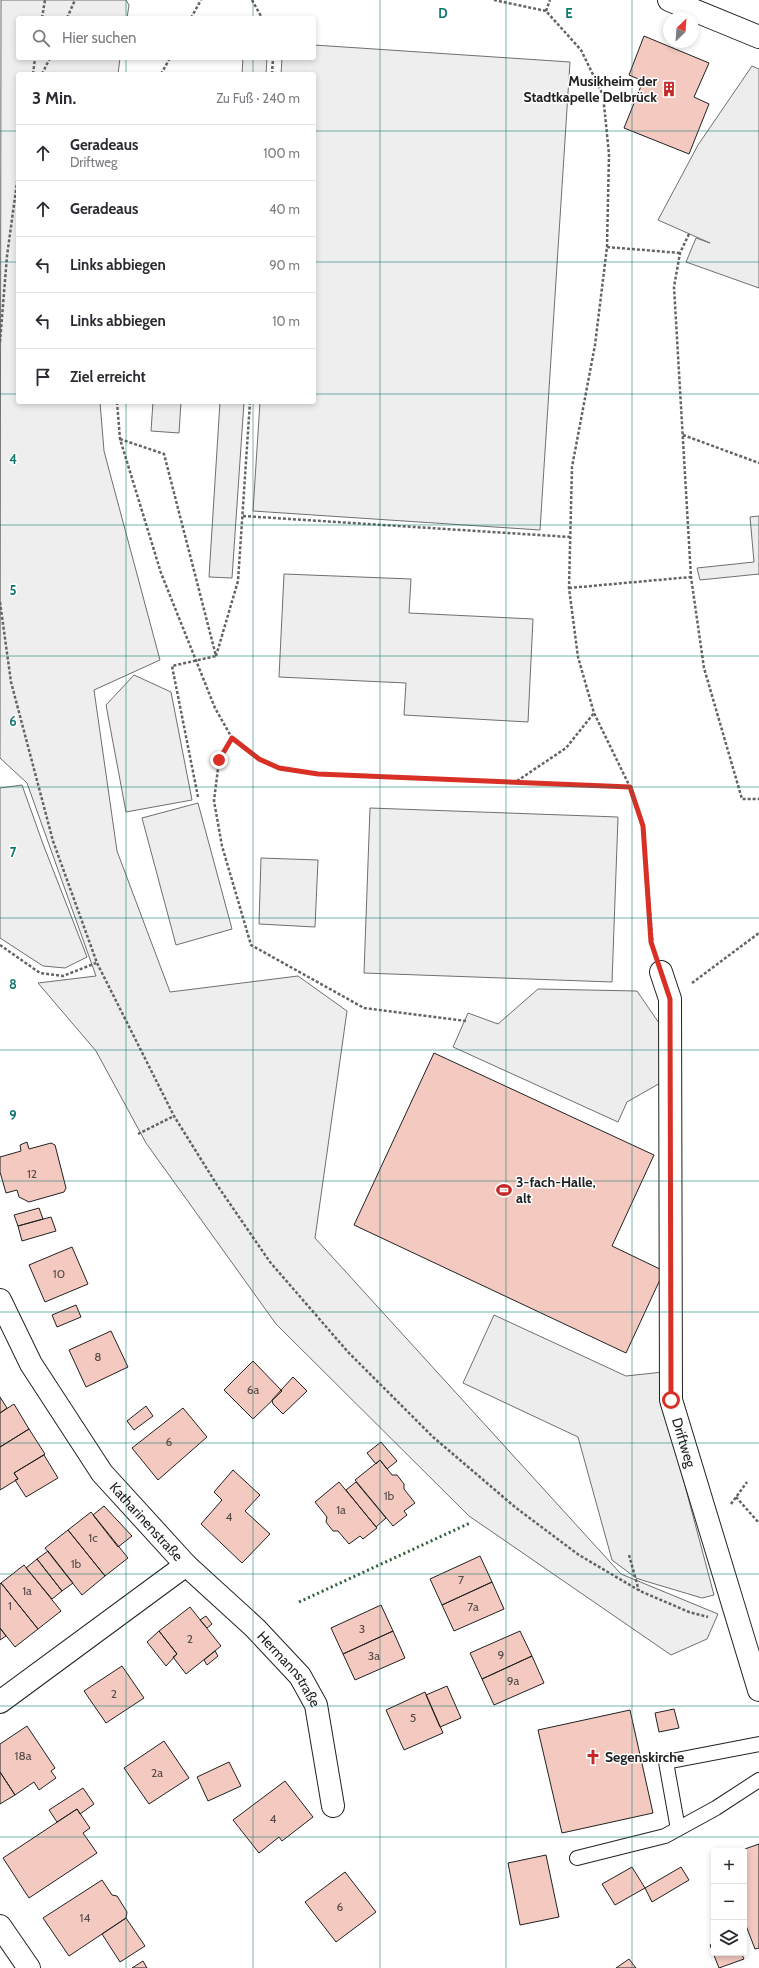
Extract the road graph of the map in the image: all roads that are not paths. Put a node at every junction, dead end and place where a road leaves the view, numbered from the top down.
1 (669, 0) edge
2 (759, 37) edge
3 (661, 972) road end
4 (0, 1300) edge
5 (186, 1565) junction
6 (759, 1690) edge
7 (0, 1702) edge
8 (759, 1744) edge
9 (759, 1780) edge
10 (333, 1806) dead end
11 (678, 1829) junction
12 (577, 1858) dead end
13 (0, 1926) edge
14 (29, 1968) edge

1 - 2 street
3 - 6 street, Driftweg
4 - 5 street, Katharinenstraße
5 - 7 street, Katharinenstraße
5 - 10 street, Hermannstraße
8 - 11 lane
9 - 11 lane
11 - 12 lane
13 - 14 street

